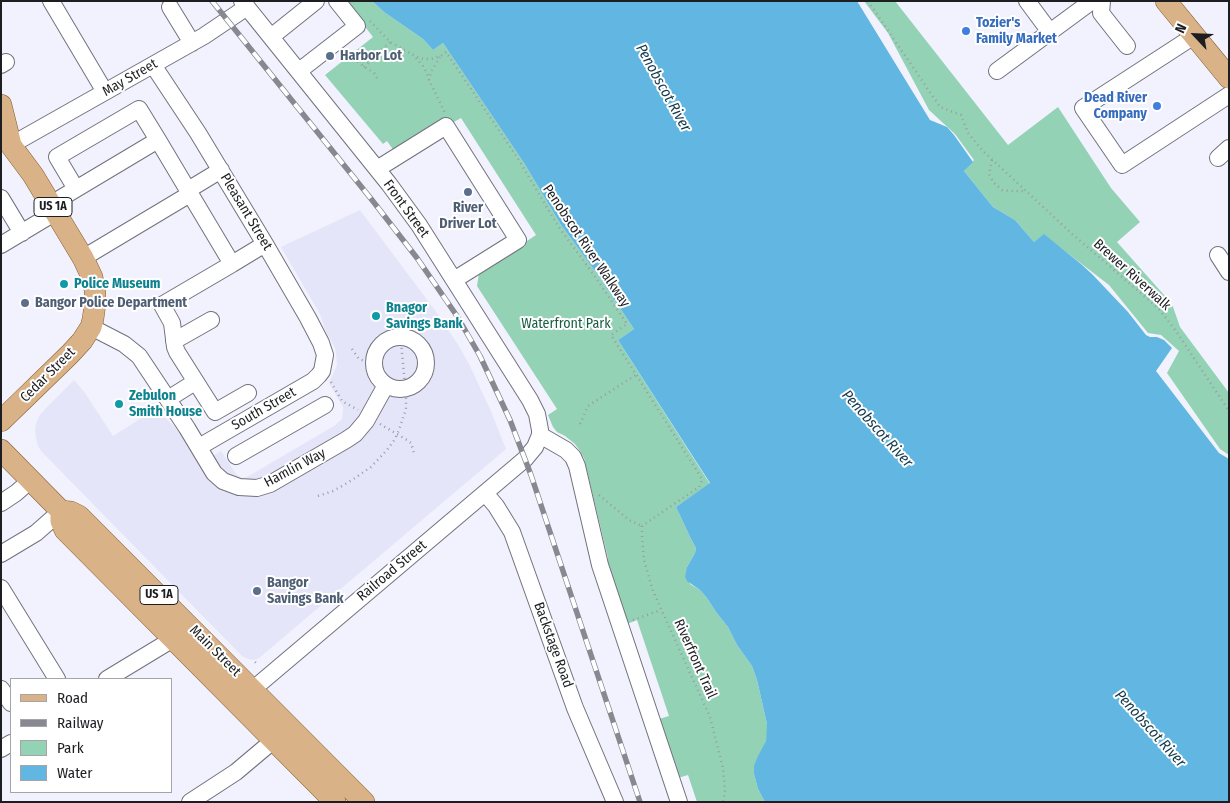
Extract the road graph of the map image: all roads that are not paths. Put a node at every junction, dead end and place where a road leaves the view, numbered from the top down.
1 (51, 1) edge
2 (316, 1) edge
3 (337, 1) edge
4 (1027, 1) edge
5 (1092, 1) edge
6 (1102, 1) edge
7 (1166, 1) edge
8 (250, 5) edge
9 (170, 7) dead end
10 (1072, 7) edge
11 (1050, 32) junction
12 (1194, 36) junction
13 (271, 37) junction
14 (192, 43) junction
15 (1127, 46) dead end
16 (153, 65) junction
17 (299, 71) junction
18 (997, 71) dead end
19 (1229, 78) edge
20 (105, 92) junction
21 (1229, 95) edge
22 (1, 105) edge
23 (6, 139) edge
24 (158, 140) junction
25 (377, 168) junction
26 (221, 170) junction
27 (76, 189) junction
28 (189, 192) junction
29 (1, 198) edge
30 (53, 208) junction
31 (22, 232) junction
32 (265, 244) junction
33 (1, 245) edge
34 (1218, 255) dead end
35 (83, 258) junction
36 (232, 264) junction
37 (1229, 272) edge
38 (454, 280) junction
39 (211, 320) dead end
40 (91, 327) junction
41 (174, 341) junction
42 (327, 373) joint
43 (196, 382) junction
44 (385, 388) junction
45 (248, 393) dead end
46 (168, 399) junction
47 (325, 405) dead end
48 (261, 411) junction
49 (1, 421) edge
50 (275, 434) junction
51 (540, 435) junction
52 (199, 447) junction
53 (1, 450) edge
54 (236, 456) dead end
55 (31, 480) junction
56 (484, 493) junction
57 (1, 503) edge
58 (61, 511) junction
59 (1, 554) edge
60 (1, 588) edge
61 (181, 632) junction
62 (56, 678) edge
63 (110, 678) edge
64 (1, 689) edge
65 (245, 696) junction
66 (10, 702) edge
67 (274, 740) junction
68 (353, 798) edge
69 (190, 802) edge
70 (335, 802) edge
71 (615, 802) edge
72 (679, 802) edge

1 - 20 street
2 - 13 street
3 - 17 street
4 - 11 street
5 - 10 street
6 - 15 street
7 - 12 main road
8 - 13 street, Front Street
8 - 14 street, May Street
9 - 14 street
10 - 11 street
11 - 18 street
12 - 19 main road
12 - 21 street
13 - 17 street, Front Street
14 - 16 street, May Street
16 - 20 street, May Street
16 - 26 street, Pleasant Street
17 - 25 street, Front Street
20 - 23 street, May Street
22 - 23 main road, US 1A
23 - 30 main road, US 1A
24 - 27 street
24 - 27 street
24 - 28 street
25 - 38 street, Front Street
25 - 38 street
26 - 28 street
26 - 32 street, Pleasant Street
27 - 30 street
28 - 35 street
28 - 36 street
29 - 31 street
30 - 31 street
30 - 35 main road, US 1A
31 - 33 street
32 - 36 street
32 - 42 street, Pleasant Street
34 - 37 street
35 - 40 main road, US 1A
36 - 41 street
38 - 51 street, Front Street
39 - 41 street
40 - 46 street, Hamlin Way
40 - 49 main road, Cedar Street / US 1A
41 - 43 street
42 - 48 street, South Street
43 - 45 street
43 - 46 street
44 - 44 street
44 - 52 street, Hamlin Way
46 - 52 street, Hamlin Way
47 - 50 street
48 - 50 street
48 - 52 street, South Street
50 - 54 street
51 - 56 street, Railroad Street
51 - 72 street
53 - 55 main road, Main Street / US 1A
55 - 57 street
55 - 58 main road, Main Street / US 1A
56 - 65 street, Railroad Street
56 - 71 street, Backstage Road
58 - 59 street
58 - 61 main road, Main Street / US 1A
60 - 62 street
61 - 63 street
61 - 65 main road, Main Street / US 1A
64 - 66 street
65 - 67 main road, Main Street / US 1A
65 - 68 main road, Main Street / US 1A
67 - 69 street
67 - 70 main road, Main Street / US 1A

